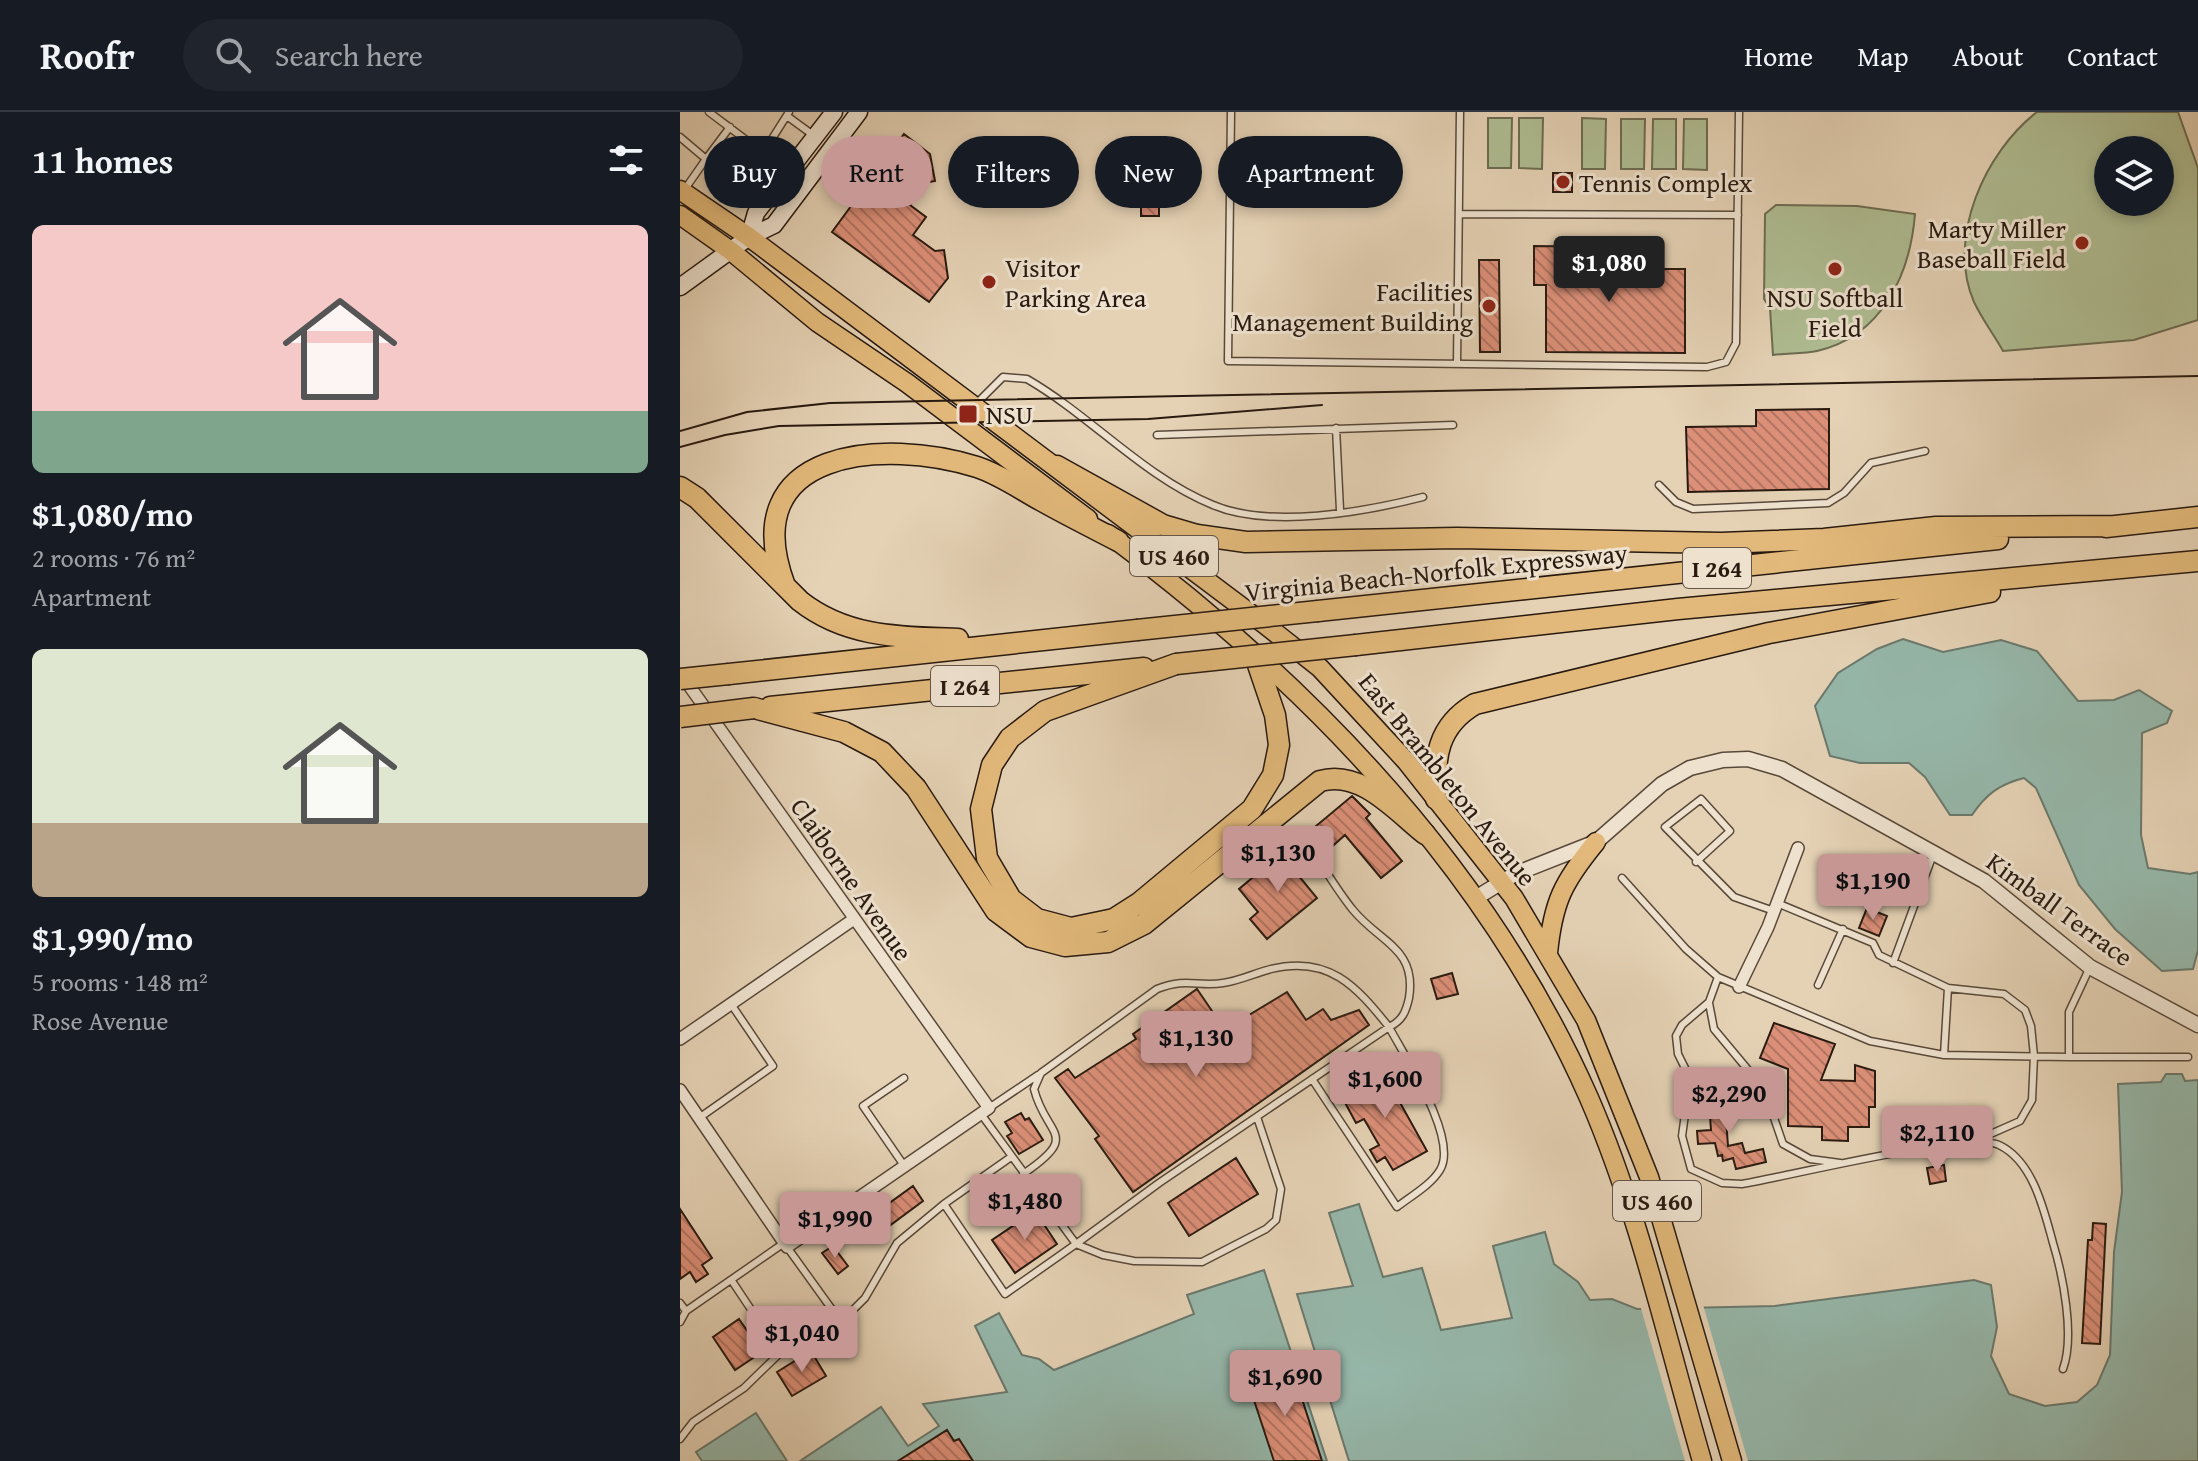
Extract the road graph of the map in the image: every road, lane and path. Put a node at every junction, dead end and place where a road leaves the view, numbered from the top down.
1 (709, 112) edge
2 (834, 112) edge
3 (859, 112) edge
4 (1231, 112) edge
5 (1460, 112) edge
6 (1739, 112) edge
7 (788, 114) edge
8 (730, 127) junction
9 (725, 136) edge
10 (742, 136) edge
11 (773, 136) edge
12 (680, 137) edge
13 (815, 137) junction
14 (704, 156) edge
15 (704, 169) edge
16 (681, 191) edge
17 (1459, 214) junction
18 (680, 215) edge
19 (1738, 215) junction
20 (749, 237) junction
21 (731, 251) junction
22 (680, 287) edge
23 (1457, 364) junction
24 (975, 405) junction
25 (1453, 425) dead end
26 (1336, 428) junction
27 (1157, 435) dead end
28 (1925, 451) dead end
29 (1057, 466) junction
30 (1659, 485) dead end
31 (680, 487) edge
32 (1423, 497) dead end
33 (1340, 510) junction
34 (2198, 517) edge
35 (2116, 526) junction
36 (1118, 541) junction
37 (2198, 561) edge
38 (2076, 573) junction
39 (785, 586) junction
40 (1032, 642) junction
41 (1255, 656) junction
42 (1176, 664) junction
43 (680, 676) edge
44 (754, 708) junction
45 (680, 717) edge
46 (1436, 799) junction
47 (1425, 834) junction
48 (1596, 842) junction
49 (1798, 848) dead end
50 (1934, 852) junction
51 (1314, 854) dead end
52 (1696, 862) junction
53 (1622, 878) dead end
54 (1500, 881) junction
55 (1474, 899) junction
56 (1775, 907) junction
57 (854, 919) junction
58 (1843, 929) junction
59 (1548, 953) junction
60 (1893, 963) junction
61 (2090, 967) junction
62 (1718, 977) junction
63 (1818, 985) dead end
64 (1739, 987) junction
65 (1948, 988) junction
66 (1709, 1002) junction
67 (731, 1004) junction
68 (2198, 1025) edge
69 (1389, 1027) junction
70 (680, 1039) edge
71 (1944, 1055) junction
72 (2034, 1056) junction
73 (2069, 1057) junction
74 (2188, 1057) dead end
75 (1041, 1073) junction
76 (904, 1078) dead end
77 (1312, 1079) junction
78 (680, 1090) edge
79 (985, 1111) junction
80 (1257, 1117) junction
81 (699, 1118) junction
82 (1973, 1141) junction
83 (1011, 1157) junction
84 (1847, 1164) junction
85 (905, 1167) junction
86 (1023, 1174) junction
87 (944, 1204) junction
88 (1076, 1244) junction
89 (786, 1245) junction
90 (732, 1281) junction
91 (680, 1303) edge
92 (686, 1311) junction
93 (680, 1322) edge
94 (841, 1322) junction
95 (780, 1353) junction
96 (2063, 1369) dead end
97 (680, 1439) edge
98 (1702, 1461) edge
99 (1732, 1461) edge

1 - 8 lane
2 - 13 main road
3 - 20 main road
4 - 23 lane
5 - 17 lane
6 - 19 lane
7 - 11 lane
7 - 13 lane
8 - 9 lane
8 - 10 lane
12 - 14 lane
13 - 20 main road
15 - 16 lane
16 - 20 main road, East Brambleton Avenue / US 460
17 - 19 lane
17 - 23 lane
18 - 21 main road, East Brambleton Avenue / US 460
19 - 23 lane
20 - 21 main road
20 - 24 main road, East Brambleton Avenue / US 460
21 - 22 main road
21 - 36 main road, East Brambleton Avenue / US 460
24 - 29 main road, East Brambleton Avenue / US 460
24 - 33 lane
25 - 26 lane
26 - 27 lane
26 - 33 lane
28 - 30 lane
29 - 35 highway
29 - 46 main road, East Brambleton Avenue / US 460
31 - 39 highway
32 - 33 lane
34 - 35 highway, Virginia Beach-Norfolk Expressway / I 264
35 - 40 highway, Virginia Beach-Norfolk Expressway / I 264, bridge
36 - 39 highway
36 - 41 main road, East Brambleton Avenue / US 460
37 - 38 highway, I 264
38 - 42 highway, I 264, bridge
38 - 46 highway
39 - 40 highway
40 - 43 highway, Virginia Beach-Norfolk Expressway / I 264, bridge
41 - 42 highway
41 - 47 main road, East Brambleton Avenue / US 460
42 - 44 highway, I 264
43 - 57 street, Claiborne Avenue
44 - 45 highway, I 264, bridge
44 - 47 highway
46 - 54 main road, East Brambleton Avenue / US 460
47 - 55 main road, East Brambleton Avenue / US 460
48 - 50 street, Kimball Terrace
48 - 54 street, Kimball Terrace
48 - 59 main road
49 - 56 street
50 - 60 lane
50 - 61 street, Kimball Terrace
51 - 69 lane
52 - 52 lane
52 - 56 lane
53 - 62 lane
54 - 55 street, Kimball Terrace
54 - 59 main road, East Brambleton Avenue / US 460
55 - 98 main road, East Brambleton Avenue / US 460
56 - 58 lane
56 - 64 street
57 - 67 street
57 - 79 street, Claiborne Avenue
58 - 60 lane
58 - 63 lane
59 - 99 main road, US 460
60 - 65 lane
61 - 68 street, Kimball Terrace
61 - 73 lane
62 - 64 lane
62 - 66 lane
64 - 71 lane
65 - 71 lane
65 - 72 lane
66 - 84 lane
66 - 84 lane
67 - 70 street
67 - 81 lane
69 - 75 lane
69 - 77 lane
69 - 77 lane
71 - 72 lane
72 - 73 lane
72 - 82 lane
73 - 74 lane
75 - 79 lane
75 - 86 lane
76 - 85 lane
77 - 80 lane
78 - 81 street
79 - 83 lane
79 - 85 street
80 - 88 lane
80 - 88 lane
81 - 89 street
82 - 84 lane
82 - 96 lane
83 - 86 lane
83 - 87 lane
85 - 89 street
86 - 88 lane
87 - 88 lane
87 - 94 lane
89 - 90 lane
89 - 94 lane
90 - 92 lane
90 - 95 lane
91 - 92 lane
92 - 93 lane
94 - 95 lane
95 - 97 lane

